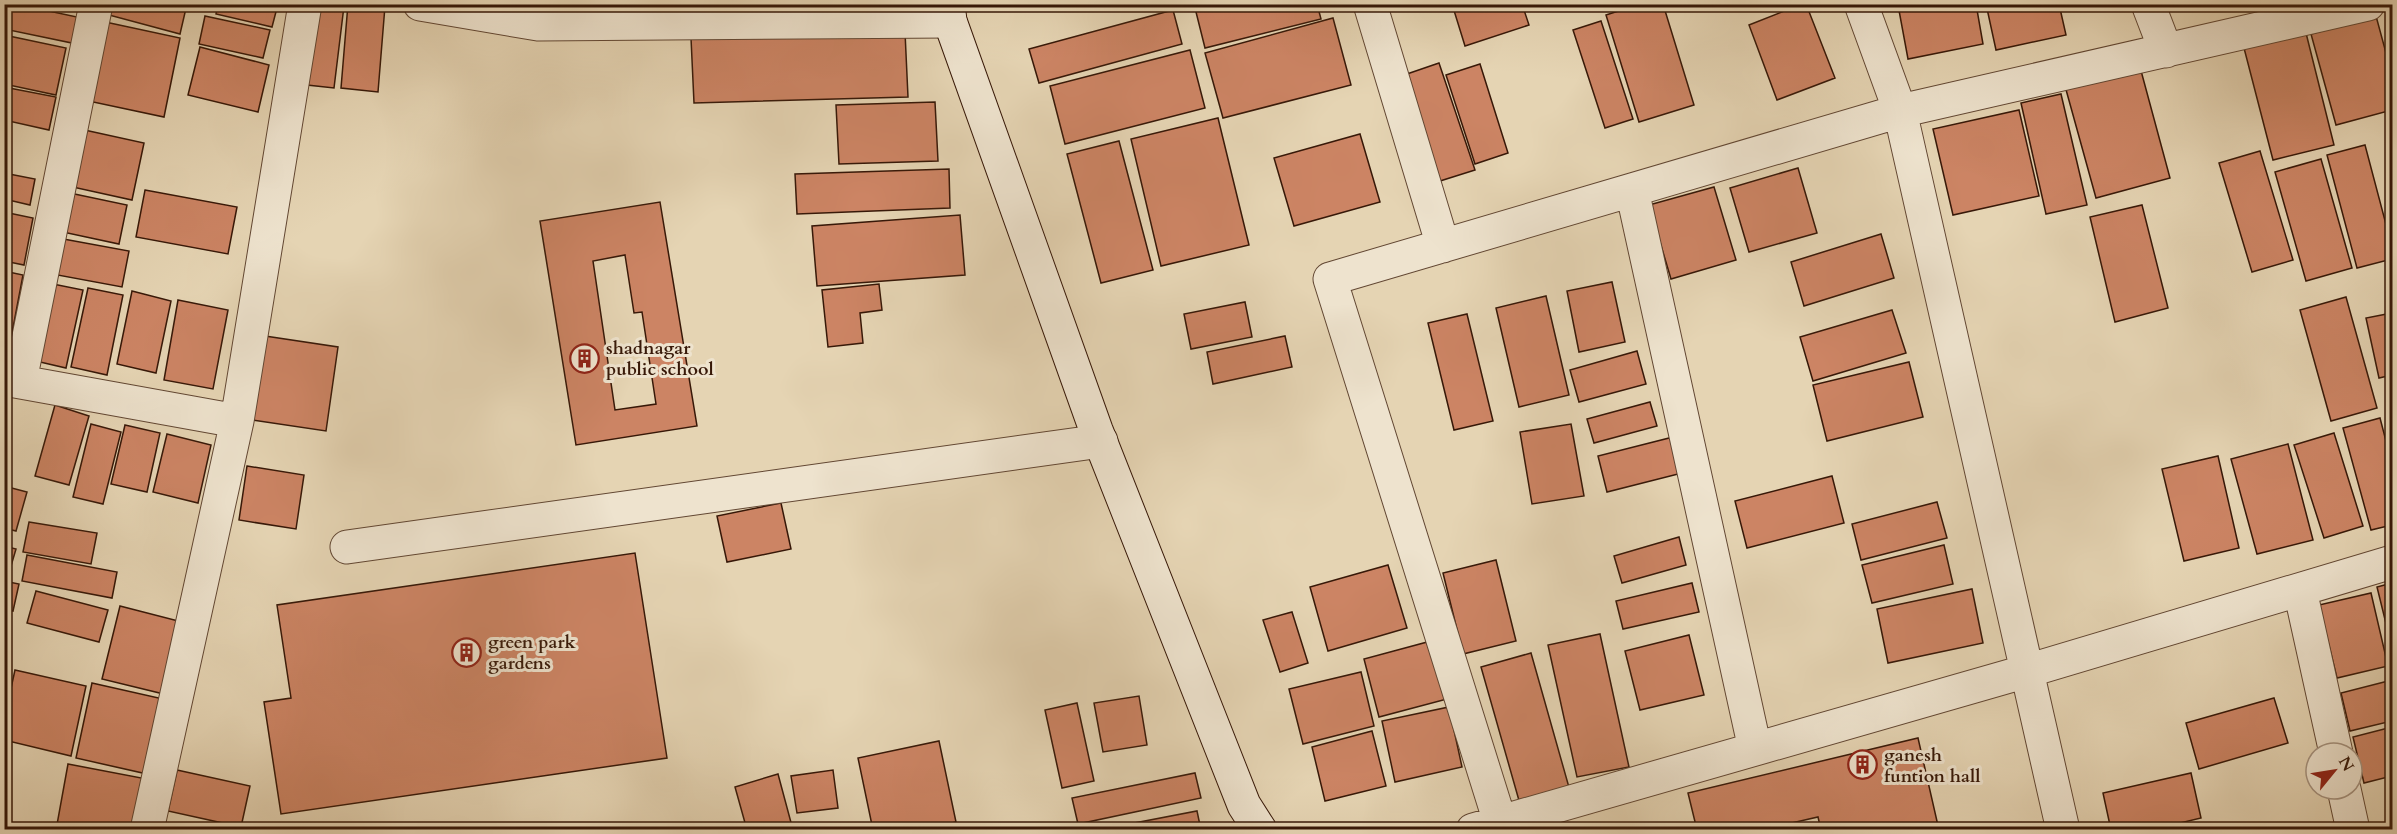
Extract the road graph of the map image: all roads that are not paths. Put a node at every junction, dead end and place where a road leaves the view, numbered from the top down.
1 (96, 4) edge
2 (305, 4) edge
3 (420, 4) edge
4 (1370, 4) edge
5 (1861, 4) edge
6 (2148, 4) edge
7 (2368, 4) edge
8 (949, 13) edge
9 (540, 14) edge
10 (2166, 51) junction
11 (1900, 111) junction
12 (1632, 190) junction
13 (1443, 246) junction
14 (12, 380) edge
15 (237, 421) junction
16 (1101, 441) junction
17 (347, 547) dead end
18 (2392, 562) edge
19 (2300, 590) junction
20 (2028, 671) junction
21 (2333, 741) edge
22 (1755, 749) junction
23 (2347, 801) edge
24 (1501, 825) edge
25 (147, 830) edge
26 (1260, 830) edge
27 (2063, 830) edge
28 (2353, 830) edge

1 - 14 street
2 - 15 street
3 - 9 street
4 - 13 street
5 - 11 street
6 - 10 street
7 - 10 street
8 - 9 street
8 - 16 street
10 - 11 street
11 - 12 street
11 - 20 street
12 - 13 street
12 - 22 street
13 - 24 street
14 - 15 street
15 - 25 street
16 - 17 street
16 - 26 street
18 - 19 street
19 - 20 street
19 - 21 street
20 - 22 street
20 - 27 street
22 - 24 street
23 - 28 street

